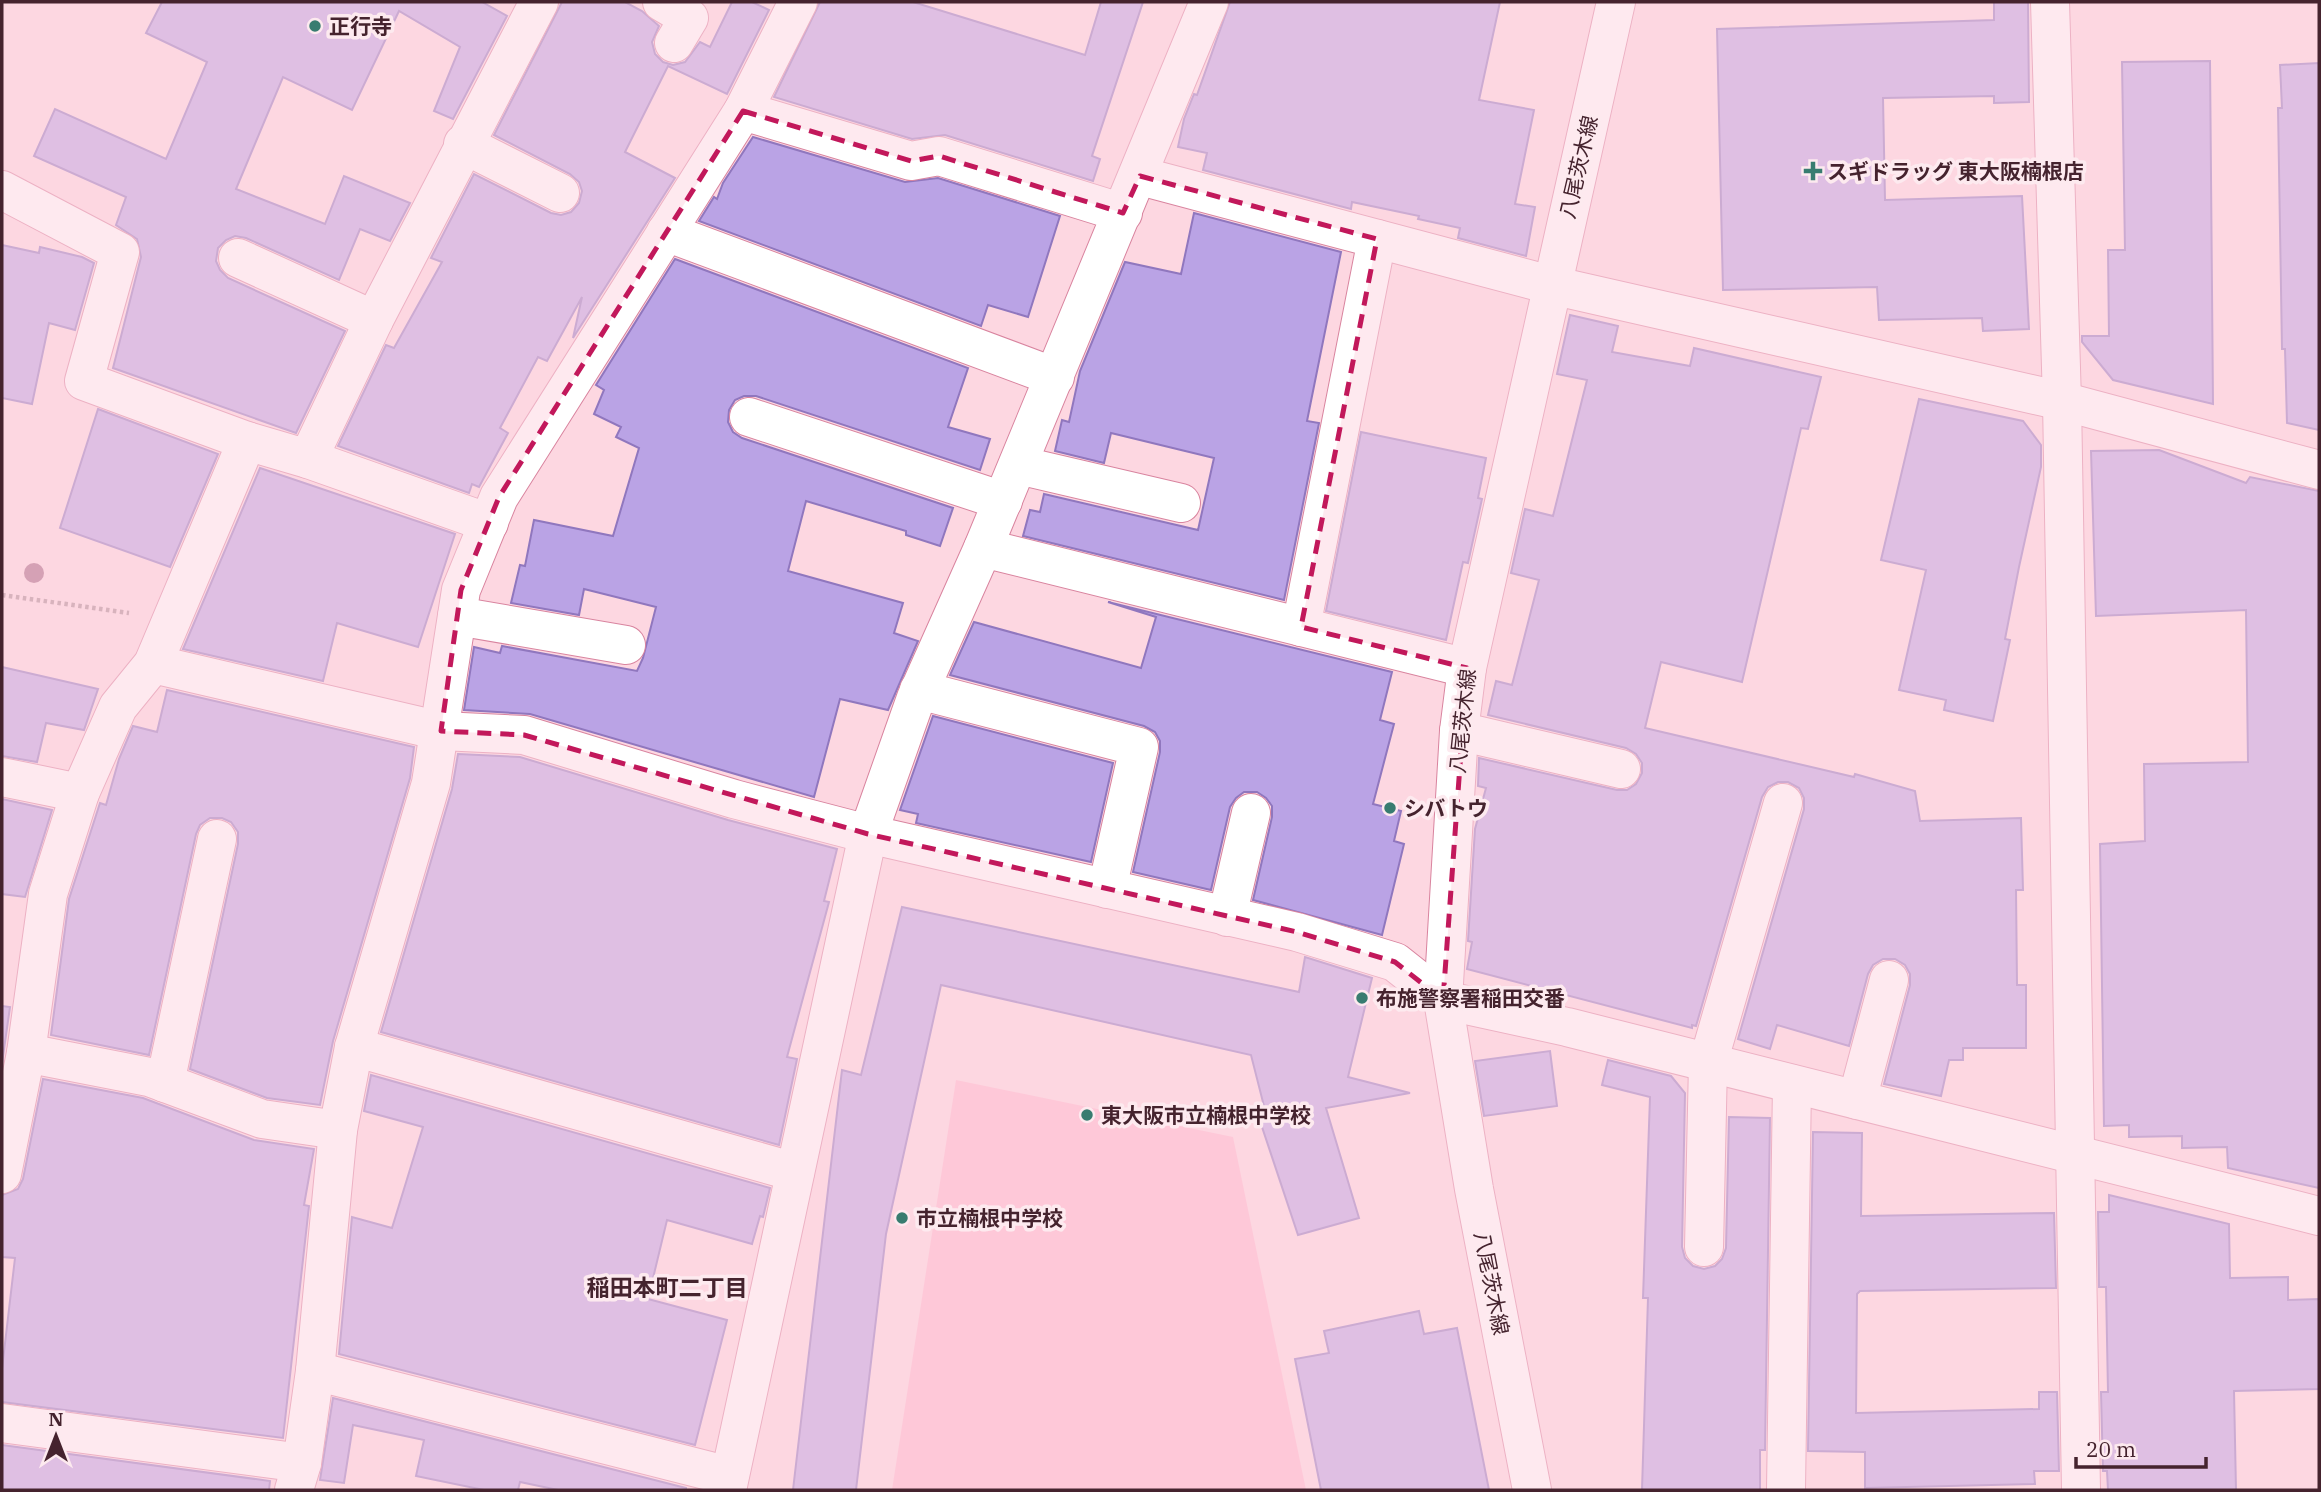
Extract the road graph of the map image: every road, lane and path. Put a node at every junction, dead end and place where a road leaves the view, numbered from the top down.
1 (539, 2) edge
2 (662, 2) edge
3 (797, 2) edge
4 (1209, 2) edge
5 (1616, 2) edge
6 (2050, 2) edge
7 (674, 43) dead end
8 (743, 111) junction
9 (463, 144) junction
10 (1140, 176) junction
11 (2, 190) edge
12 (560, 193) dead end
13 (1123, 213) junction
14 (666, 232) junction
15 (1377, 239) junction
16 (239, 258) dead end
17 (1551, 285) junction
18 (374, 320) junction
19 (1055, 377) junction
20 (2063, 401) junction
21 (749, 416) dead end
22 (247, 441) junction
23 (308, 460) junction
24 (1018, 465) junction
25 (2319, 470) edge
26 (1003, 501) junction
27 (1181, 503) dead end
28 (489, 523) junction
29 (983, 548) junction
30 (2, 595) edge
31 (457, 616) junction
32 (172, 619) junction
33 (1301, 627) junction
34 (625, 645) dead end
35 (153, 664) junction
36 (1466, 668) junction
37 (919, 690) junction
38 (441, 731) junction
39 (1459, 731) junction
40 (1621, 769) dead end
41 (2, 777) edge
42 (80, 793) junction
43 (1783, 803) dead end
44 (1251, 813) dead end
45 (868, 834) junction
46 (217, 838) dead end
47 (1107, 889) junction
48 (1227, 917) junction
49 (1889, 980) dead end
50 (1443, 1000) junction
51 (354, 1047) junction
52 (26, 1053) junction
53 (1708, 1063) junction
54 (165, 1083) junction
55 (1792, 1084) junction
56 (1857, 1100) junction
57 (9, 1111) edge
58 (338, 1130) junction
59 (2073, 1155) junction
60 (795, 1172) junction
61 (2, 1174) edge
62 (2319, 1216) edge
63 (1704, 1247) dead end
64 (315, 1371) junction
65 (2, 1423) edge
66 (298, 1476) edge
67 (728, 1483) edge
68 (1532, 1490) edge
69 (1786, 1490) edge
70 (2081, 1490) edge

1 - 9 street
2 - 7 street
3 - 8 street
4 - 10 street
5 - 17 street, 八尾茨木線
6 - 20 street
8 - 13 street
8 - 14 street
9 - 12 street
9 - 18 street
10 - 13 street
10 - 15 street
11 - 22 street
13 - 19 street
14 - 19 street
14 - 28 street
15 - 17 street
15 - 33 street
16 - 18 street
17 - 20 street
17 - 36 street, 八尾茨木線
18 - 23 street
19 - 24 street
20 - 25 street
20 - 59 street
21 - 26 street
22 - 23 street
22 - 32 street
23 - 28 street
24 - 26 street
24 - 27 street
26 - 29 street
28 - 31 street
29 - 33 street
29 - 37 street
30 - 32 path
31 - 34 street
31 - 38 street
32 - 35 street
33 - 36 street
35 - 38 street
35 - 42 street
36 - 39 street, 八尾茨木線
37 - 45 street
37 - 47 street
38 - 45 street
38 - 51 street
39 - 40 street
39 - 50 street, 八尾茨木線
41 - 42 street
42 - 52 street
43 - 53 street
44 - 48 street
45 - 47 street
45 - 60 street
46 - 54 street
47 - 48 street
48 - 50 street
49 - 56 street
50 - 53 street
50 - 68 street, 八尾茨木線
51 - 58 street
51 - 60 street
52 - 54 street
52 - 57 street
53 - 55 street
53 - 63 street
54 - 58 street
55 - 56 street
55 - 69 street
56 - 59 street
57 - 61 street
58 - 64 street
59 - 62 street
59 - 70 street
60 - 67 street
64 - 66 street
64 - 67 street
65 - 66 street

